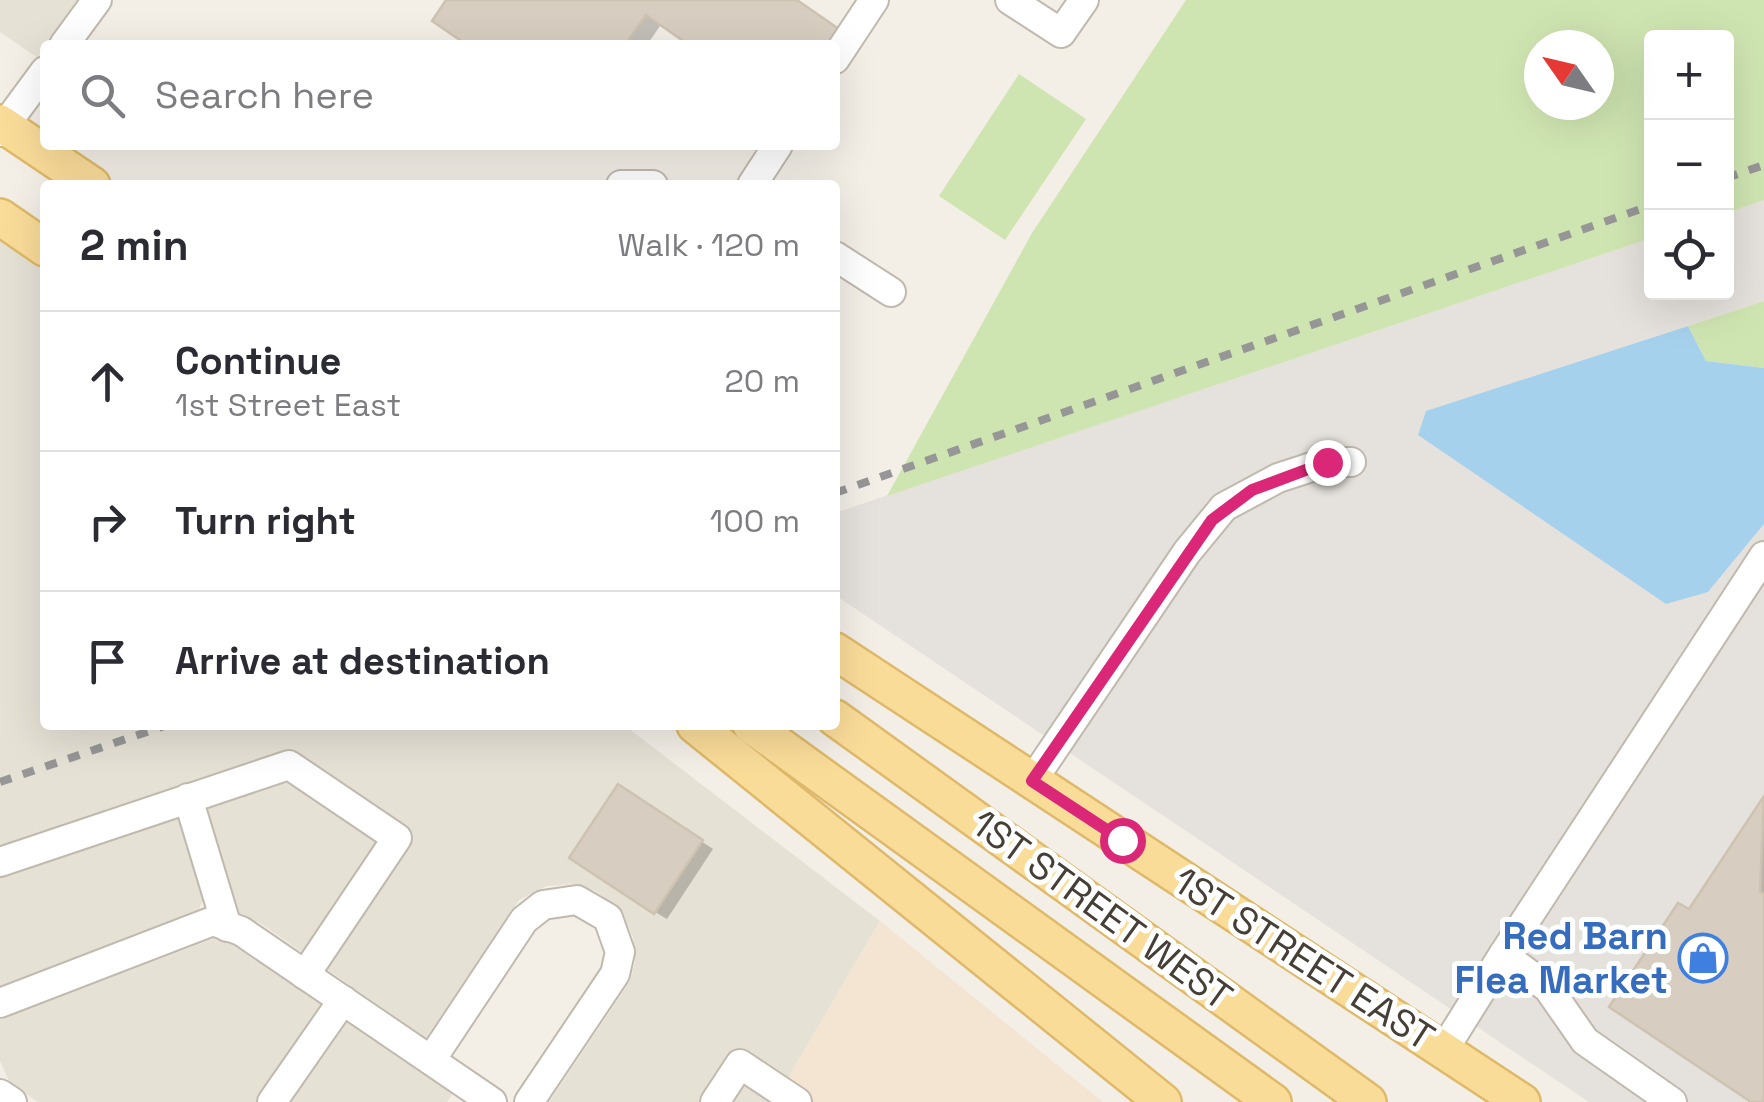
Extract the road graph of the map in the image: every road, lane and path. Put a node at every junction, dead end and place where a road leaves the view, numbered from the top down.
1 (97, 0) edge
2 (874, 0) edge
3 (1010, 0) edge
4 (1084, 0) edge
5 (68, 40) edge
6 (840, 51) edge
7 (40, 77) edge
8 (1, 127) edge
9 (775, 150) edge
10 (84, 180) edge
11 (755, 180) edge
12 (0, 217) edge
13 (40, 245) edge
14 (840, 259) edge
15 (891, 292) dead end
16 (1352, 462) dead end
17 (1764, 556) edge
18 (840, 655) edge
19 (840, 722) edge
20 (701, 730) edge
21 (758, 730) edge
22 (1032, 781) junction
23 (188, 798) junction
24 (0, 862) edge
25 (227, 927) junction
26 (1503, 955) junction
27 (305, 974) junction
28 (343, 1000) junction
29 (0, 1003) edge
30 (1443, 1051) junction
31 (431, 1060) junction
32 (0, 1094) edge
33 (478, 1098) edge
34 (12, 1102) edge
35 (272, 1102) edge
36 (529, 1102) edge
37 (715, 1102) edge
38 (797, 1102) edge
39 (1163, 1102) edge
40 (1273, 1102) edge
41 (1368, 1102) edge
42 (1522, 1102) edge
43 (1672, 1102) edge

1 - 5 street
2 - 6 street
3 - 4 street
7 - 8 street
8 - 10 main road
9 - 11 street
12 - 13 main road
14 - 15 street
16 - 22 street
17 - 26 street
18 - 22 main road, 1ST STREET EAST
19 - 41 main road, 1ST STREET WEST
20 - 39 main road
21 - 40 main road, 1ST STREET WEST
22 - 30 main road, 1ST STREET EAST
23 - 24 street
23 - 25 street
23 - 27 street
25 - 27 street
25 - 29 street
26 - 30 street
26 - 43 street
27 - 28 street
28 - 31 street
28 - 35 street
30 - 42 main road, 1ST STREET EAST
31 - 33 street
31 - 36 street
32 - 34 street
37 - 38 street

